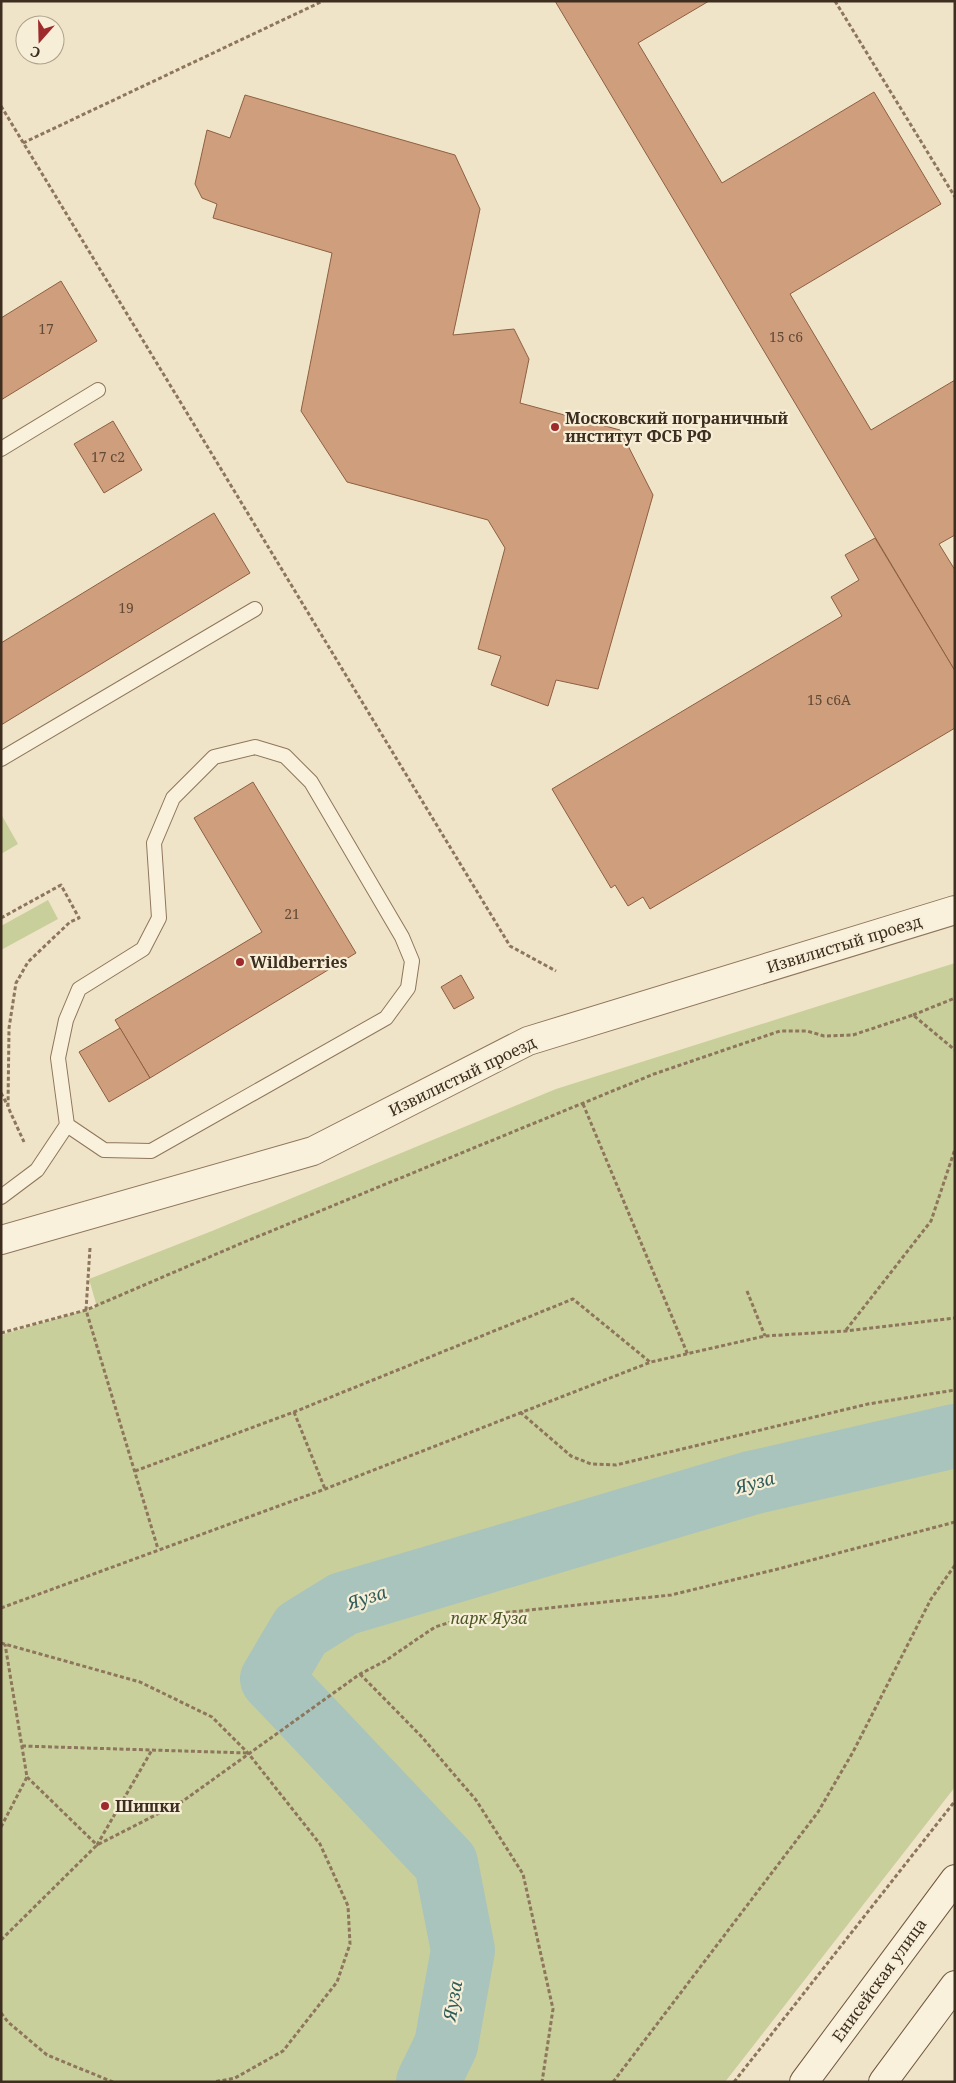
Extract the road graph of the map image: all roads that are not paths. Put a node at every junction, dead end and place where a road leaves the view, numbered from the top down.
1 (98, 390) dead end
2 (1, 449) edge
3 (255, 609) dead end
4 (1, 759) edge
5 (955, 910) edge
6 (67, 1125) junction
7 (1, 1197) edge
8 (1, 1240) edge
9 (955, 1878) edge
10 (955, 1985) edge
11 (804, 2082) edge
12 (883, 2082) edge

1 - 2 lane
3 - 4 lane
5 - 8 street, Извилистый проезд
6 - 6 lane
6 - 7 lane
9 - 11 street, Енисейская улица
10 - 12 street

